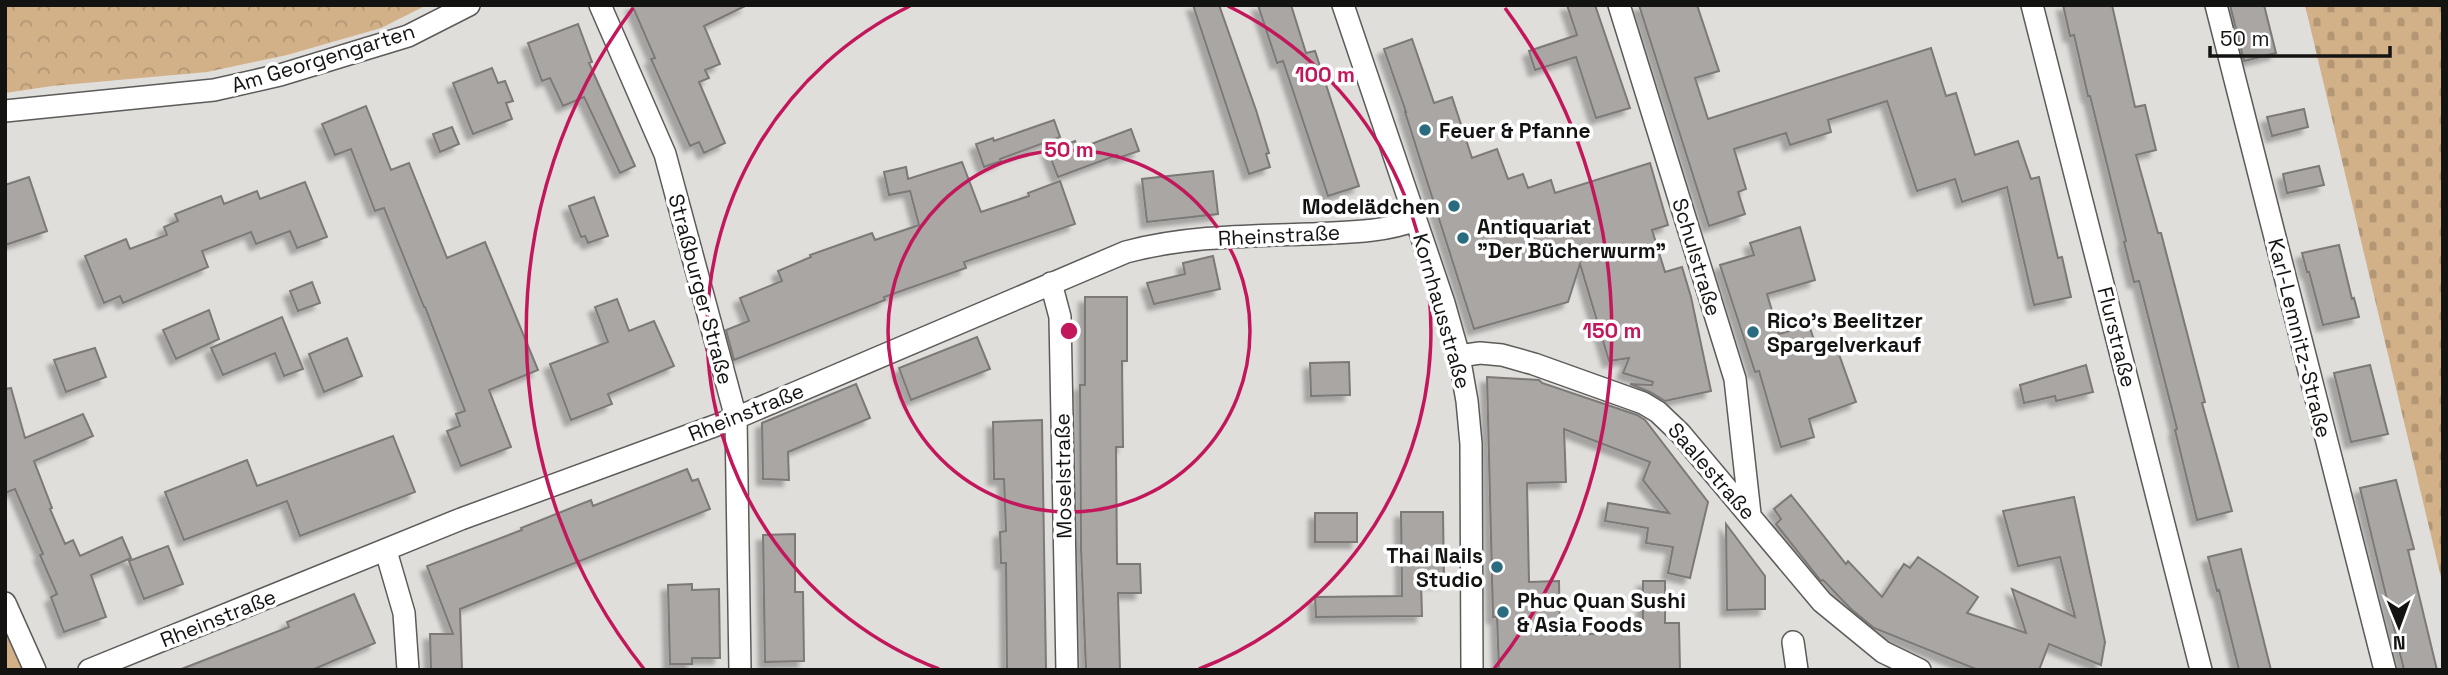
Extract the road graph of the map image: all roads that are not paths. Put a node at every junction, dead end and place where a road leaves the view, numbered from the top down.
1 (469, 5) edge
2 (600, 5) edge
3 (1343, 5) edge
4 (1619, 5) edge
5 (2032, 5) edge
6 (2216, 5) edge
7 (5, 111) edge
8 (1416, 220) junction
9 (1051, 283) junction
10 (1459, 356) junction
11 (736, 418) junction
12 (1750, 514) junction
13 (386, 551) junction
14 (5, 603) edge
15 (1793, 642) dead end
16 (35, 670) edge
17 (89, 670) edge
18 (408, 670) edge
19 (740, 670) edge
20 (1067, 670) edge
21 (1472, 670) edge
22 (1797, 670) edge
23 (1920, 670) edge
24 (2201, 670) edge
25 (2385, 670) edge

1 - 7 street, Am Georgengarten
2 - 11 street, Straßburger Straße
3 - 8 street, Kornhausstraße
4 - 12 street, Schulstraße
5 - 24 street, Flurstraße
6 - 25 street, Karl-Lemnitz-Straße
8 - 9 street, Rheinstraße
8 - 10 street, Kornhausstraße
9 - 11 street, Rheinstraße
9 - 20 street, Moselstraße
10 - 12 street, Saalestraße
10 - 21 street, Kornhausstraße
11 - 13 street, Rheinstraße
11 - 19 street, Straßburger Straße
12 - 23 street, Saalestraße
13 - 17 street, Rheinstraße
13 - 18 street
14 - 16 street
15 - 22 street

